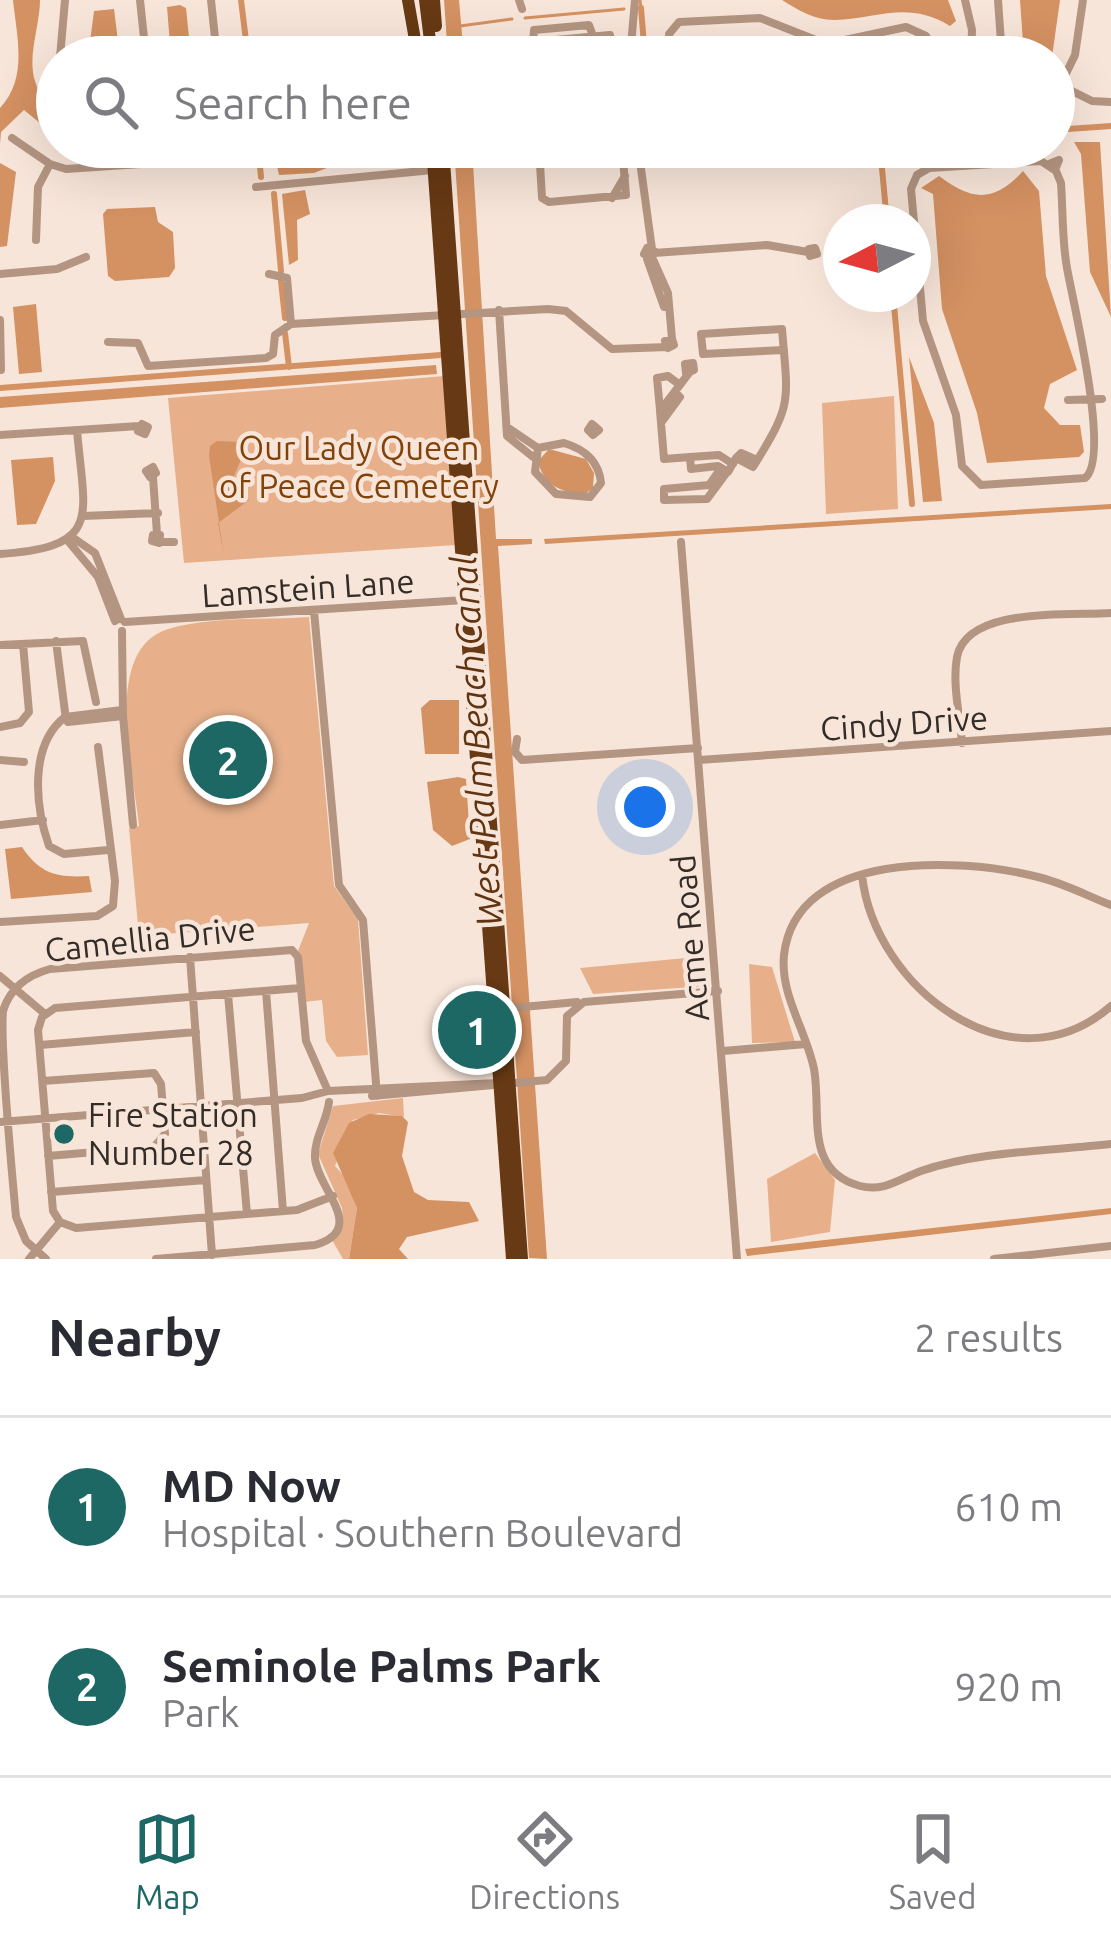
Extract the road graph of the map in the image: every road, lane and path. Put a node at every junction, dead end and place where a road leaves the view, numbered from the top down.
1 (65, 0) edge
2 (140, 0) edge
3 (211, 0) edge
4 (421, 0) edge
5 (633, 0) edge
6 (967, 0) edge
7 (998, 0) edge
8 (1083, 0) edge
9 (62, 36) edge
10 (144, 36) edge
11 (215, 36) edge
12 (425, 36) edge
13 (425, 36) edge
14 (630, 36) edge
15 (670, 36) edge
16 (798, 36) edge
17 (864, 36) edge
18 (923, 36) edge
19 (973, 36) edge
20 (1001, 36) edge
21 (1075, 53) edge
22 (1075, 92) edge
23 (1111, 102) edge
24 (12, 138) dead end
25 (36, 154) edge
26 (48, 168) edge
27 (445, 168) edge
28 (541, 168) edge
29 (624, 168) edge
30 (638, 168) edge
31 (929, 168) edge
32 (1052, 168) edge
33 (434, 170) junction
34 (256, 187) dead end
35 (448, 216) junction
36 (36, 240) dead end
37 (808, 252) dead end
38 (650, 253) junction
39 (86, 257) dead end
40 (0, 274) edge
41 (269, 274) dead end
42 (494, 311) junction
43 (454, 312) junction
44 (0, 320) edge
45 (291, 324) junction
46 (749, 331) junction
47 (108, 342) dead end
48 (669, 343) junction
49 (784, 350) junction
50 (751, 352) junction
51 (705, 354) junction
52 (1, 370) edge
53 (685, 373) junction
54 (1102, 398) junction
55 (1068, 400) dead end
56 (660, 417) junction
57 (139, 426) dead end
58 (77, 430) junction
59 (591, 434) dead end
60 (0, 435) edge
61 (582, 449) junction
62 (536, 453) junction
63 (729, 465) junction
64 (153, 477) dead end
65 (712, 488) junction
66 (158, 513) junction
67 (83, 515) junction
68 (157, 539) junction
69 (73, 540) junction
70 (174, 542) dead end
71 (681, 542) dead end
72 (0, 554) edge
73 (86, 554) junction
74 (152, 556) dead end
75 (470, 600) junction
76 (314, 611) junction
77 (1111, 613) edge
78 (121, 625) junction
79 (56, 641) junction
80 (23, 644) junction
81 (0, 645) edge
82 (96, 703) dead end
83 (123, 713) junction
84 (66, 719) junction
85 (0, 727) edge
86 (1111, 731) edge
87 (517, 740) dead end
88 (962, 743) junction
89 (98, 747) dead end
90 (698, 748) junction
91 (482, 758) junction
92 (0, 760) edge
93 (699, 760) junction
94 (24, 762) dead end
95 (43, 820) junction
96 (0, 825) edge
97 (133, 825) dead end
98 (108, 850) junction
99 (862, 875) junction
100 (1111, 905) edge
101 (493, 917) junction
102 (0, 922) edge
103 (190, 957) junction
104 (0, 976) edge
105 (300, 988) junction
106 (15, 989) junction
107 (266, 991) junction
108 (718, 991) junction
109 (228, 994) junction
110 (193, 997) junction
111 (584, 1001) junction
112 (1111, 1006) edge
113 (512, 1008) dead end
114 (45, 1014) junction
115 (196, 1032) junction
116 (806, 1044) junction
117 (40, 1045) junction
118 (723, 1051) junction
119 (43, 1081) junction
120 (509, 1083) junction
121 (377, 1093) junction
122 (327, 1096) junction
123 (275, 1101) junction
124 (238, 1103) junction
125 (200, 1106) junction
126 (163, 1109) junction
127 (46, 1118) junction
128 (4, 1122) edge
129 (1111, 1144) edge
130 (48, 1156) junction
131 (206, 1180) junction
132 (51, 1192) junction
133 (333, 1196) junction
134 (283, 1211) junction
135 (247, 1214) junction
136 (209, 1217) junction
137 (60, 1222) junction
138 (516, 1241) junction
139 (1111, 1246) edge
140 (212, 1255) junction
141 (32, 1256) edge
142 (46, 1259) edge
143 (156, 1259) edge
144 (517, 1259) edge
145 (737, 1259) edge
146 (994, 1259) edge

1 - 9 street
2 - 10 street
3 - 11 street
4 - 12 highway
4 - 13 highway
5 - 14 street
6 - 19 street
7 - 20 street
8 - 21 street
15 - 16 street
17 - 18 street
22 - 23 street
24 - 25 street
26 - 36 street
27 - 35 highway
28 - 29 street
30 - 38 street
31 - 54 street
32 - 54 street
33 - 34 street
33 - 35 highway
33 - 43 highway
35 - 43 highway
37 - 38 street
38 - 48 street
39 - 40 street
41 - 45 street
42 - 43 street
42 - 48 street
42 - 62 street
43 - 45 street
43 - 75 highway
44 - 52 street
45 - 47 street
46 - 49 street
46 - 50 street
46 - 51 street
48 - 53 street
49 - 50 street
49 - 63 street
50 - 51 street
51 - 53 street
53 - 56 street
53 - 56 street
54 - 55 street
56 - 63 street
57 - 58 street
58 - 60 street
58 - 67 street
59 - 61 street
61 - 62 street
61 - 62 street
63 - 65 street
64 - 66 street
65 - 65 street
66 - 67 street
66 - 68 street
67 - 69 street
68 - 70 street
68 - 74 street
69 - 72 street
69 - 73 street
71 - 90 street, Acme Road
73 - 78 street
73 - 78 street
75 - 76 street, Lamstein Lane
75 - 91 highway
75 - 91 highway
76 - 78 street, Lamstein Lane
76 - 121 street
77 - 88 street
78 - 83 street
79 - 80 street
79 - 82 street
79 - 84 street
80 - 81 street
80 - 85 street
83 - 84 street
83 - 97 street
84 - 95 street
86 - 88 street, Cindy Drive
87 - 90 street
88 - 93 street, Cindy Drive
89 - 98 street
90 - 93 street, Acme Road
91 - 101 highway
91 - 101 highway
92 - 94 street
93 - 108 street, Acme Road
95 - 96 street
95 - 98 street
98 - 102 street
99 - 100 street
99 - 112 street
99 - 116 street
101 - 120 highway
101 - 120 highway
103 - 105 street, Camellia Drive
103 - 106 street, Camellia Drive
103 - 110 street
104 - 106 street
105 - 107 street
105 - 122 street
106 - 114 street
106 - 128 street, Camellia Drive
107 - 109 street
107 - 123 street
108 - 111 street
108 - 118 street, Acme Road
109 - 110 street
109 - 124 street
110 - 114 street
110 - 115 street
111 - 113 street
111 - 120 street
114 - 117 street
115 - 117 street
115 - 125 street
116 - 118 street
116 - 129 street
117 - 119 street
118 - 145 street, Acme Road
119 - 126 street
119 - 127 street
120 - 121 street
120 - 138 highway
120 - 138 highway
121 - 122 street
122 - 123 street
122 - 133 street
123 - 124 street
123 - 134 street
124 - 125 street
124 - 135 street
125 - 126 street
125 - 131 street
126 - 127 street
126 - 130 street
127 - 128 street
127 - 130 street
128 - 141 street, Camellia Drive
130 - 132 street
131 - 132 street
131 - 136 street
132 - 137 street
133 - 134 street
133 - 140 street
134 - 135 street
135 - 136 street
136 - 137 street
136 - 140 street
137 - 141 street
138 - 144 highway
139 - 146 street
140 - 143 street
141 - 142 street

